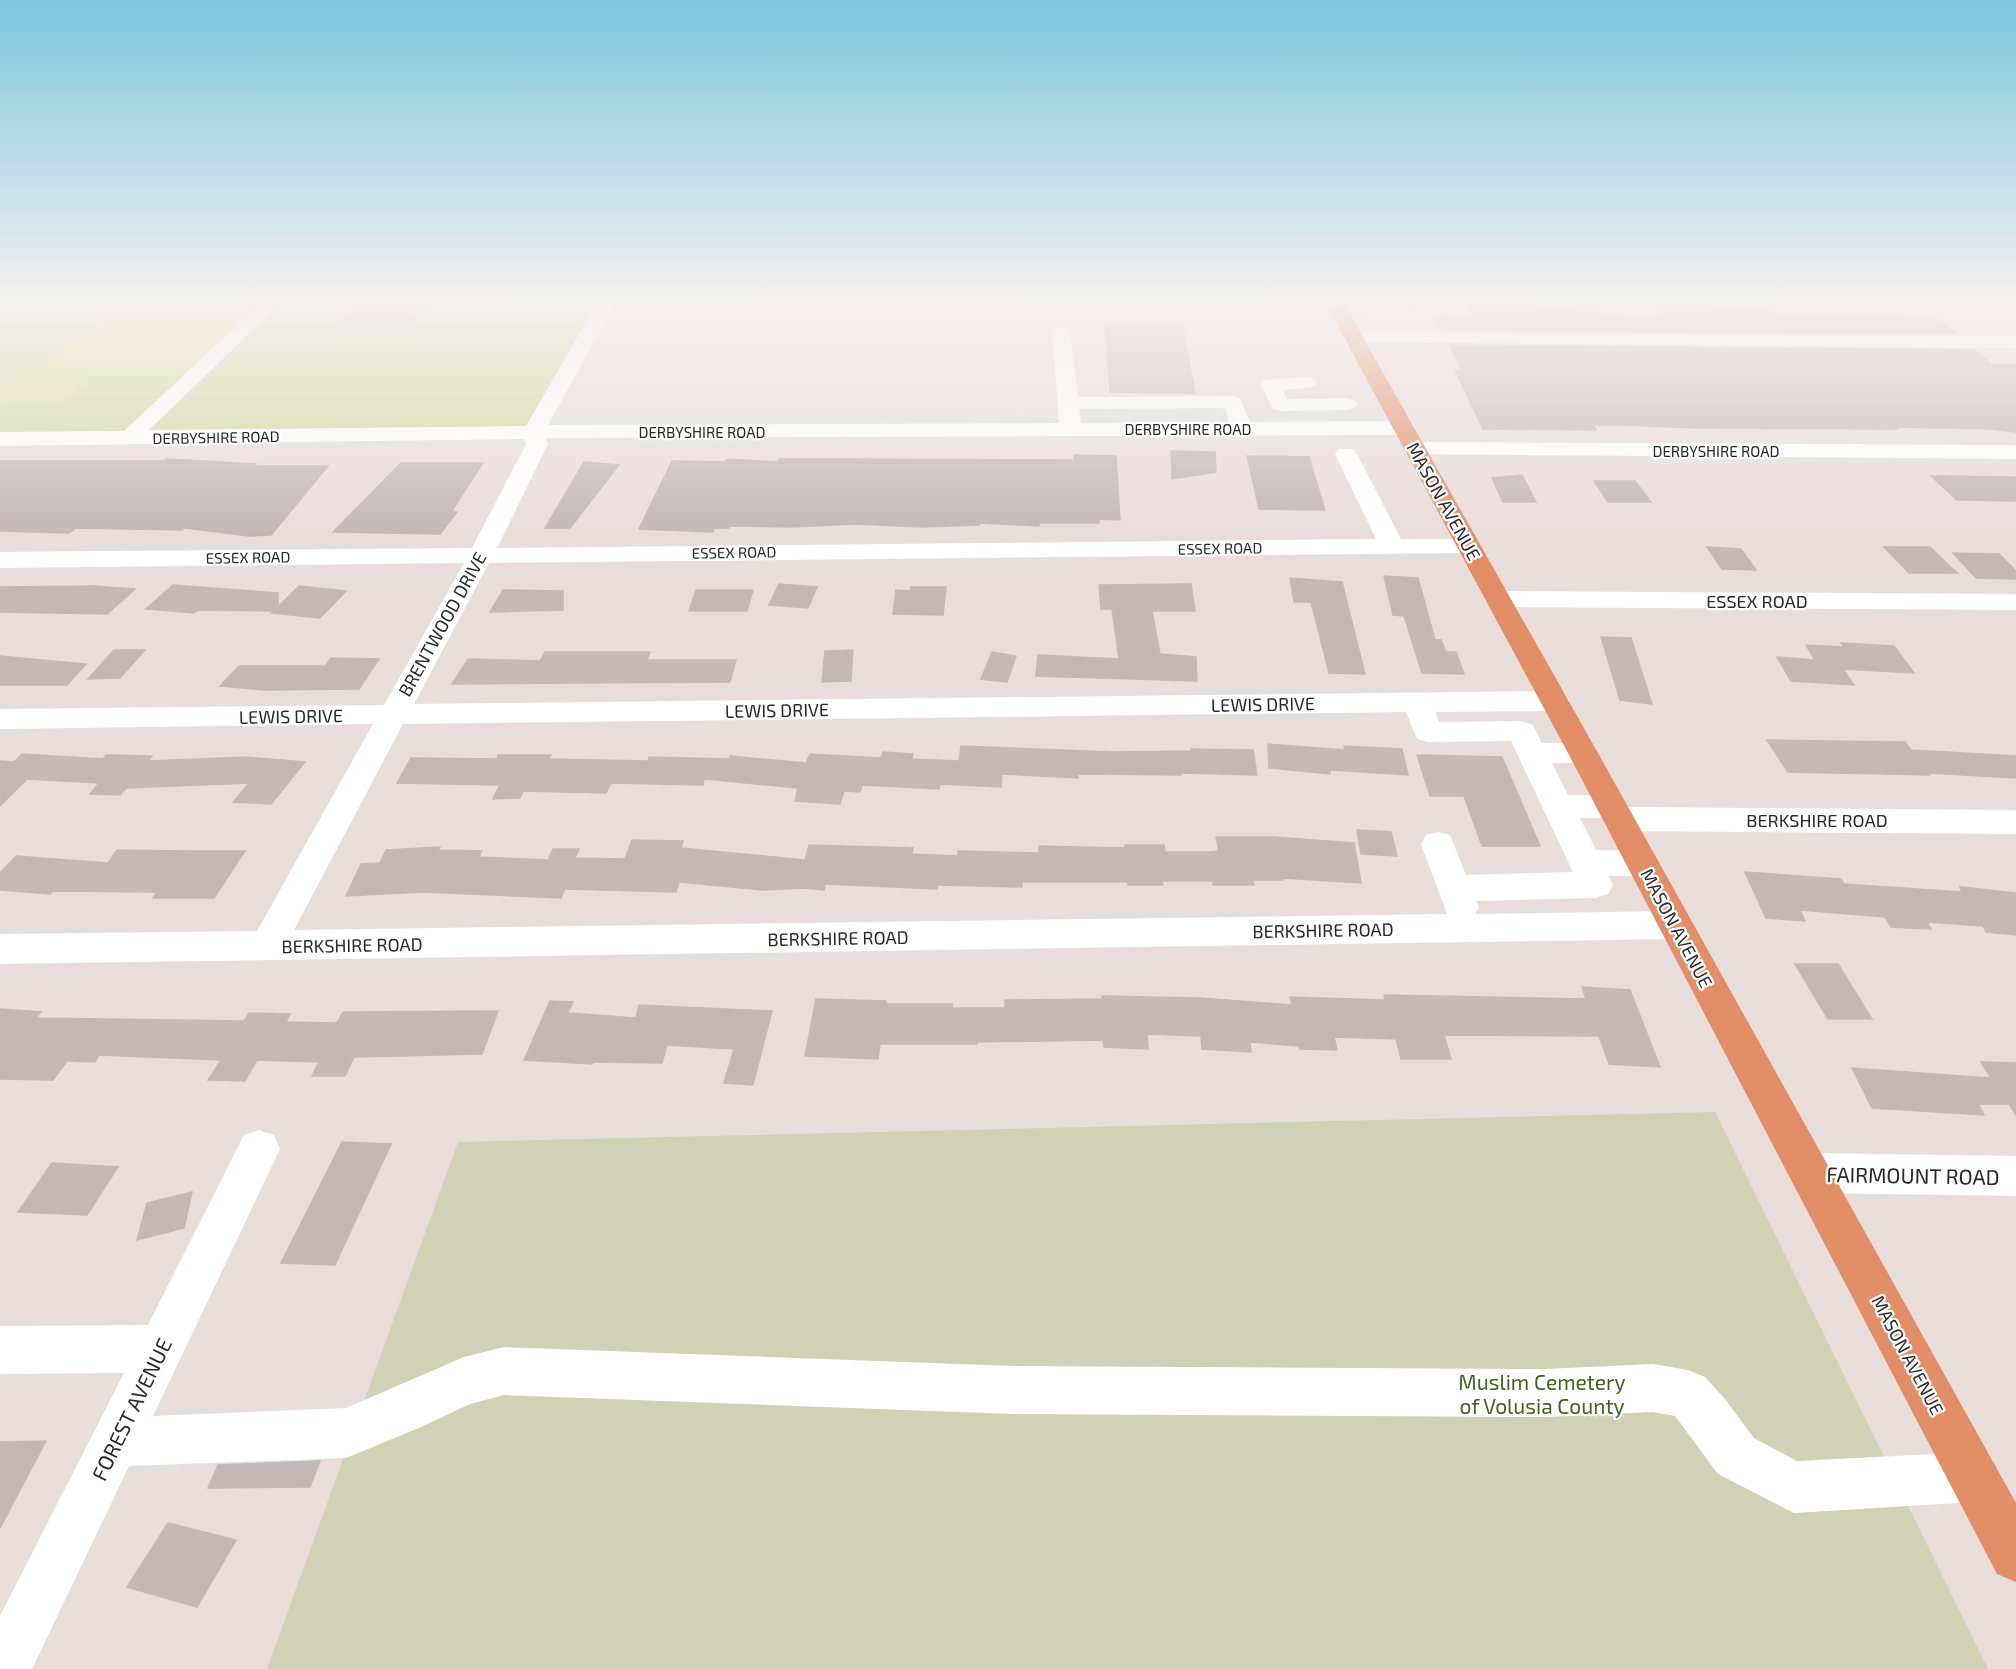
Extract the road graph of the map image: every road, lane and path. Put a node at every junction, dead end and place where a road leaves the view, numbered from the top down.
1 (191, 380) edge
2 (563, 380) edge
3 (1066, 380) edge
4 (1286, 380) edge
5 (1310, 380) edge
6 (1376, 380) edge
7 (1068, 403) junction
8 (1316, 404) junction
9 (1347, 404) dead end
10 (1323, 428) junction
11 (1348, 428) junction
12 (1242, 429) junction
13 (1071, 430) junction
14 (533, 432) junction
15 (129, 438) junction
16 (0, 439) edge
17 (1410, 439) junction
18 (2016, 452) edge
19 (1346, 454) junction
20 (1392, 546) junction
21 (1469, 546) junction
22 (481, 555) junction
23 (0, 560) edge
24 (1499, 599) junction
25 (2016, 602) edge
26 (1554, 701) junction
27 (1417, 703) junction
28 (393, 715) junction
29 (0, 719) edge
30 (1532, 753) junction
31 (1583, 753) junction
32 (1558, 807) junction
33 (1615, 813) junction
34 (2016, 822) edge
35 (1438, 844) dead end
36 (1586, 863) junction
37 (1642, 863) junction
38 (1454, 888) junction
39 (1675, 925) junction
40 (1469, 928) junction
41 (267, 946) junction
42 (0, 949) edge
43 (259, 1149) dead end
44 (1811, 1173) junction
45 (2016, 1176) edge
46 (160, 1349) junction
47 (0, 1350) edge
48 (115, 1442) junction
49 (1974, 1477) junction
50 (2016, 1555) edge
51 (3, 1669) edge

1 - 15 street
2 - 14 street, BRENTWOOD DRIVE
3 - 7 street
4 - 8 street
5 - 8 street
6 - 17 main road, MASON AVENUE
7 - 12 street
7 - 13 street
8 - 9 street
8 - 10 street
10 - 11 street, DERBYSHIRE ROAD
10 - 12 street, DERBYSHIRE ROAD
10 - 19 street
11 - 17 street, DERBYSHIRE ROAD
11 - 19 street
12 - 13 street, DERBYSHIRE ROAD
13 - 14 street, DERBYSHIRE ROAD
14 - 15 street, DERBYSHIRE ROAD
14 - 22 street, BRENTWOOD DRIVE
15 - 16 street, DERBYSHIRE ROAD
17 - 18 street, DERBYSHIRE ROAD
17 - 21 main road, MASON AVENUE
19 - 20 street
20 - 21 street, ESSEX ROAD
20 - 22 street, ESSEX ROAD
21 - 24 main road, MASON AVENUE
22 - 23 street, ESSEX ROAD
22 - 28 street, BRENTWOOD DRIVE
24 - 25 street, ESSEX ROAD
24 - 26 main road, MASON AVENUE
26 - 27 street, LEWIS DRIVE
26 - 31 main road, MASON AVENUE
27 - 28 street, LEWIS DRIVE
27 - 30 street
28 - 29 street, LEWIS DRIVE
28 - 41 street, BRENTWOOD DRIVE
30 - 31 street
30 - 32 street
31 - 33 main road, MASON AVENUE
32 - 33 street, BERKSHIRE ROAD
32 - 36 street
33 - 34 street, BERKSHIRE ROAD
33 - 37 main road, MASON AVENUE
35 - 38 street
36 - 37 street
36 - 38 street
37 - 39 main road, MASON AVENUE
38 - 40 street
39 - 40 street, BERKSHIRE ROAD
39 - 44 main road, MASON AVENUE
40 - 41 street, BERKSHIRE ROAD
41 - 42 street, BERKSHIRE ROAD
43 - 46 street, FOREST AVENUE
44 - 45 street, FAIRMOUNT ROAD
44 - 49 main road, MASON AVENUE
46 - 47 street
46 - 48 street, FOREST AVENUE
48 - 49 street
48 - 51 street, FOREST AVENUE
49 - 50 main road, MASON AVENUE

